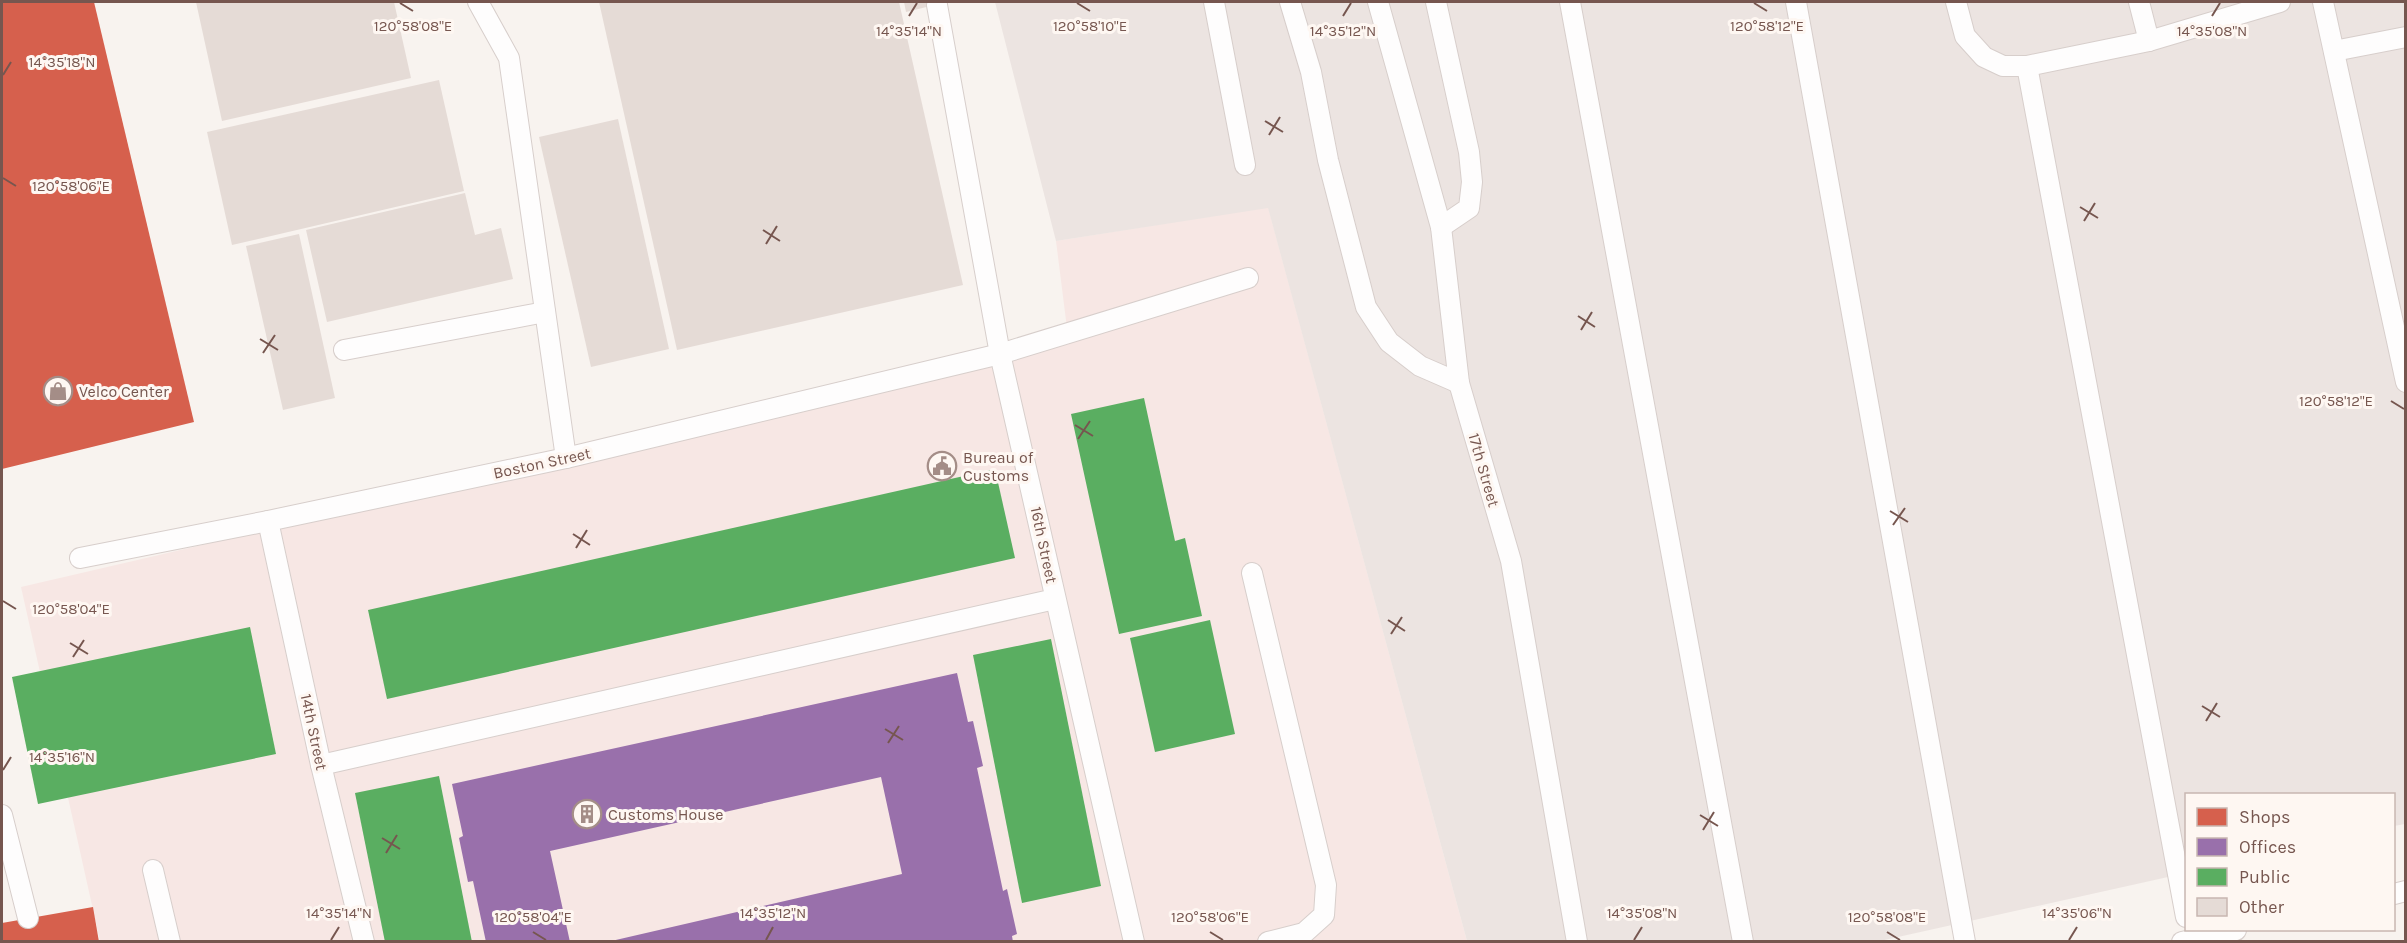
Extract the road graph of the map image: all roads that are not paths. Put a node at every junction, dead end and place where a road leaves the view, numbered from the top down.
1 (478, 2) edge
2 (1214, 2) edge
3 (1290, 2) edge
4 (1378, 2) edge
5 (1436, 2) edge
6 (1569, 2) edge
7 (1796, 2) edge
8 (1956, 2) edge
9 (2139, 2) edge
10 (2280, 2) edge
11 (2323, 2) edge
12 (937, 5) dead end
13 (2406, 36) edge
14 (2149, 41) junction
15 (2334, 51) junction
16 (2027, 66) junction
17 (1245, 165) dead end
18 (1441, 227) junction
19 (1248, 278) dead end
20 (545, 312) junction
21 (344, 350) dead end
22 (1000, 354) junction
23 (2406, 382) edge
24 (1459, 383) junction
25 (566, 458) junction
26 (268, 521) junction
27 (80, 558) dead end
28 (1252, 573) dead end
29 (1055, 599) junction
30 (321, 765) junction
31 (2, 815) edge
32 (153, 870) dead end
33 (2185, 906) edge
34 (28, 918) dead end
35 (2229, 931) edge
36 (2187, 937) edge
37 (171, 942) edge
38 (364, 942) edge
39 (1134, 942) edge
40 (1269, 942) edge
41 (1577, 942) edge
42 (1743, 942) edge
43 (1965, 942) edge

1 - 20 lane
2 - 17 lane
3 - 24 lane
4 - 18 lane, 17th Street
5 - 18 lane
6 - 42 lane
7 - 43 lane
8 - 16 lane
9 - 14 lane
10 - 14 lane
11 - 15 lane
12 - 22 lane, 16th Street
13 - 15 lane
14 - 16 lane
15 - 23 lane
16 - 33 lane
18 - 24 lane, 17th Street
19 - 22 lane, Boston Street
20 - 21 lane
20 - 25 lane
22 - 25 lane, Boston Street
22 - 29 lane, 16th Street
24 - 41 lane, 17th Street
25 - 26 lane, Boston Street
26 - 27 lane, Boston Street
26 - 30 lane, 14th Street
28 - 40 lane
29 - 30 lane
29 - 39 lane, 16th Street
30 - 38 lane, 14th Street
31 - 34 lane
32 - 37 lane
35 - 36 lane

